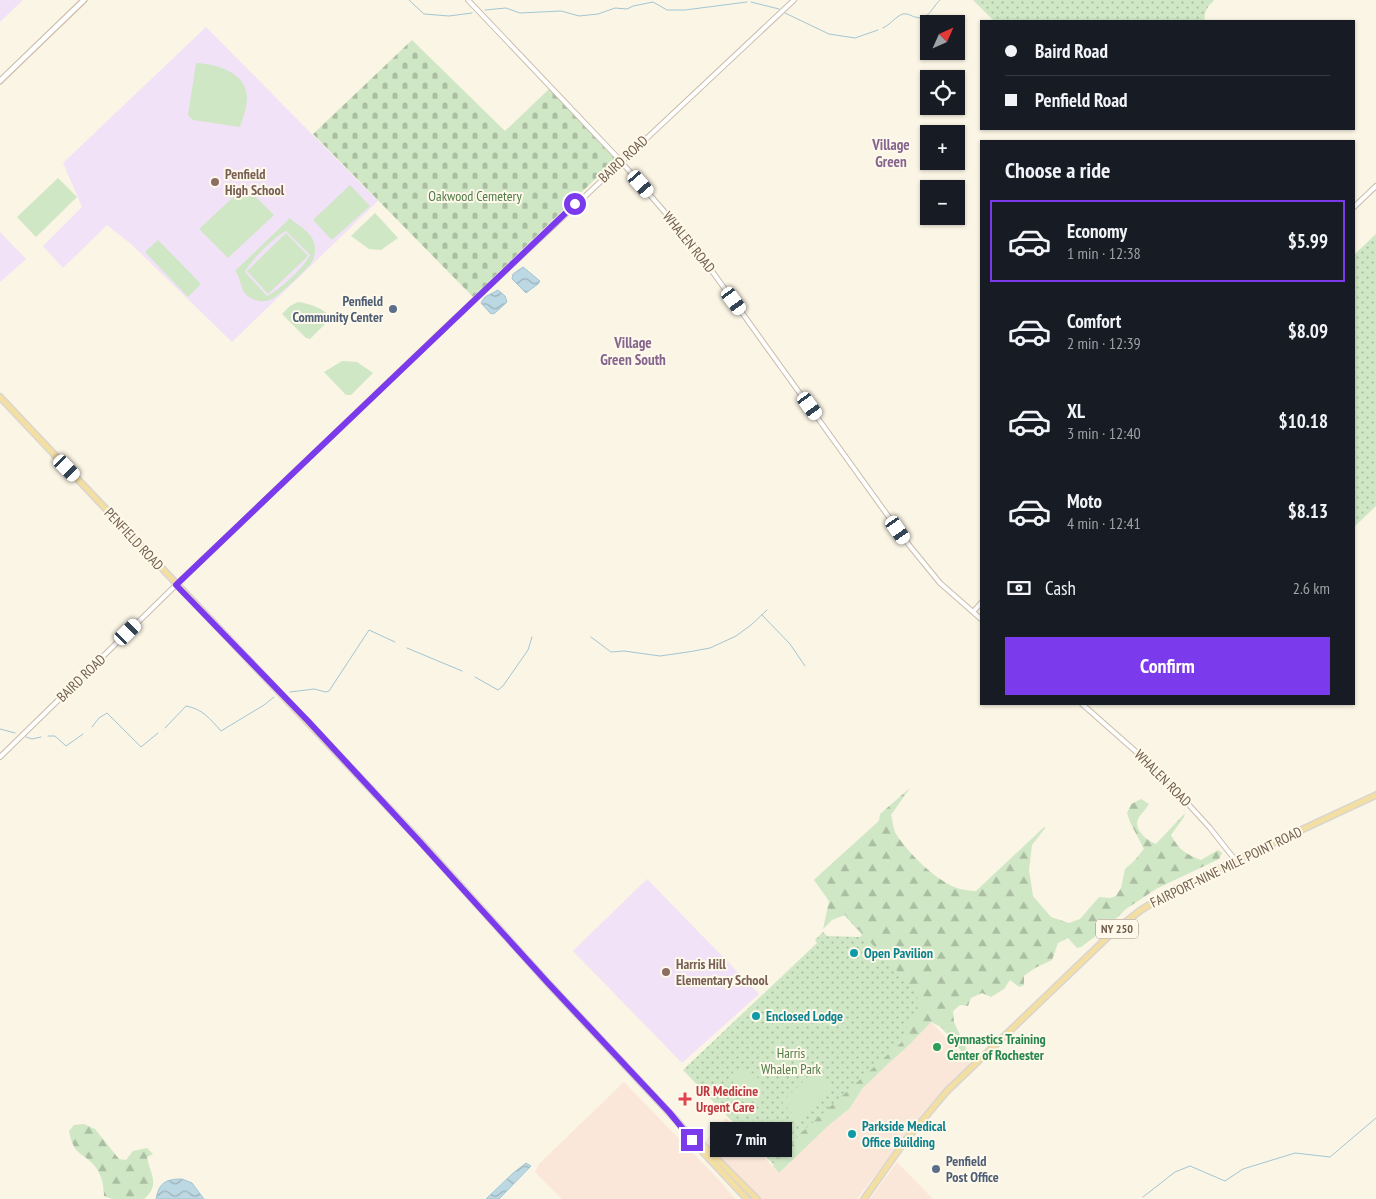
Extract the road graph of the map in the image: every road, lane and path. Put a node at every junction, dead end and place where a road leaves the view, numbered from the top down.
1 (84, 0) edge
2 (468, 0) edge
3 (794, 0) edge
4 (0, 80) edge
5 (621, 161) junction
6 (1376, 186) edge
7 (1355, 206) edge
8 (0, 397) edge
9 (176, 585) junction
10 (980, 605) edge
11 (973, 612) junction
12 (980, 618) edge
13 (1083, 705) edge
14 (0, 758) edge
15 (1376, 795) edge
16 (1236, 861) junction
17 (677, 1121) junction
18 (747, 1199) edge
19 (757, 1199) edge
20 (864, 1199) edge

1 - 4 main road
2 - 5 street, WHALEN ROAD
3 - 5 street, BAIRD ROAD
5 - 9 street, BAIRD ROAD
5 - 11 street, WHALEN ROAD
6 - 7 street
8 - 9 main road, PENFIELD ROAD
9 - 14 street, BAIRD ROAD
9 - 17 main road, PENFIELD ROAD
10 - 11 street
11 - 12 street, WHALEN ROAD
13 - 16 street, WHALEN ROAD
15 - 16 main road, FAIRPORT-NINE MILE POINT ROAD / NY 250
16 - 20 main road, FAIRPORT-NINE MILE POINT ROAD / NY 250
17 - 18 main road, PENFIELD ROAD
17 - 19 main road, PENFIELD ROAD

